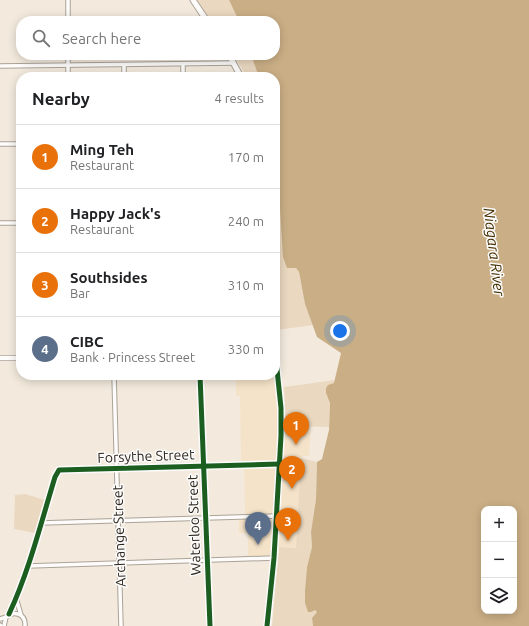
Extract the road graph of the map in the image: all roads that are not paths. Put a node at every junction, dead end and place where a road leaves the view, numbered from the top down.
1 (68, 0) edge
2 (193, 0) edge
3 (68, 16) edge
4 (204, 16) edge
5 (68, 60) edge
6 (232, 60) edge
7 (234, 63) junction
8 (183, 64) junction
9 (68, 65) junction
10 (124, 65) junction
11 (0, 66) edge
12 (68, 72) edge
13 (124, 72) edge
14 (183, 72) edge
15 (238, 72) edge
16 (0, 144) edge
17 (16, 144) edge
18 (0, 223) edge
19 (16, 223) edge
20 (0, 358) edge
21 (16, 358) edge
22 (114, 380) edge
23 (200, 380) edge
24 (278, 380) edge
25 (279, 464) junction
26 (204, 466) junction
27 (117, 468) junction
28 (277, 516) junction
29 (206, 518) junction
30 (118, 521) junction
31 (41, 523) junction
32 (274, 558) junction
33 (208, 560) junction
34 (119, 563) junction
35 (28, 566) junction
36 (16, 598) junction
37 (20, 615) junction
38 (7, 616) junction
39 (0, 619) edge
40 (2, 626) edge
41 (26, 626) edge
42 (121, 626) edge
43 (210, 626) edge
44 (267, 626) edge

1 - 3 street
2 - 4 main road
5 - 9 street
6 - 7 main road
7 - 8 street
7 - 15 main road
8 - 10 street
8 - 14 street
9 - 10 street
9 - 11 street
9 - 12 street
10 - 13 street
16 - 17 street
18 - 19 street
20 - 21 street
22 - 27 street, Archange Street
23 - 26 street, Waterloo Street
24 - 25 main road
25 - 26 street, Forsythe Street
25 - 28 main road
26 - 27 street, Forsythe Street
26 - 29 street, Waterloo Street
27 - 30 street, Archange Street
27 - 31 street, Forsythe Street
28 - 29 street
28 - 32 main road
29 - 30 street
29 - 33 street, Waterloo Street
30 - 31 street
30 - 34 street, Archange Street
31 - 35 street
32 - 33 street
32 - 44 main road
33 - 34 street
33 - 43 street, Waterloo Street
34 - 35 street
34 - 42 street, Archange Street
35 - 36 street
36 - 37 street
36 - 38 street
37 - 38 street
37 - 41 street
38 - 39 street
38 - 40 street

